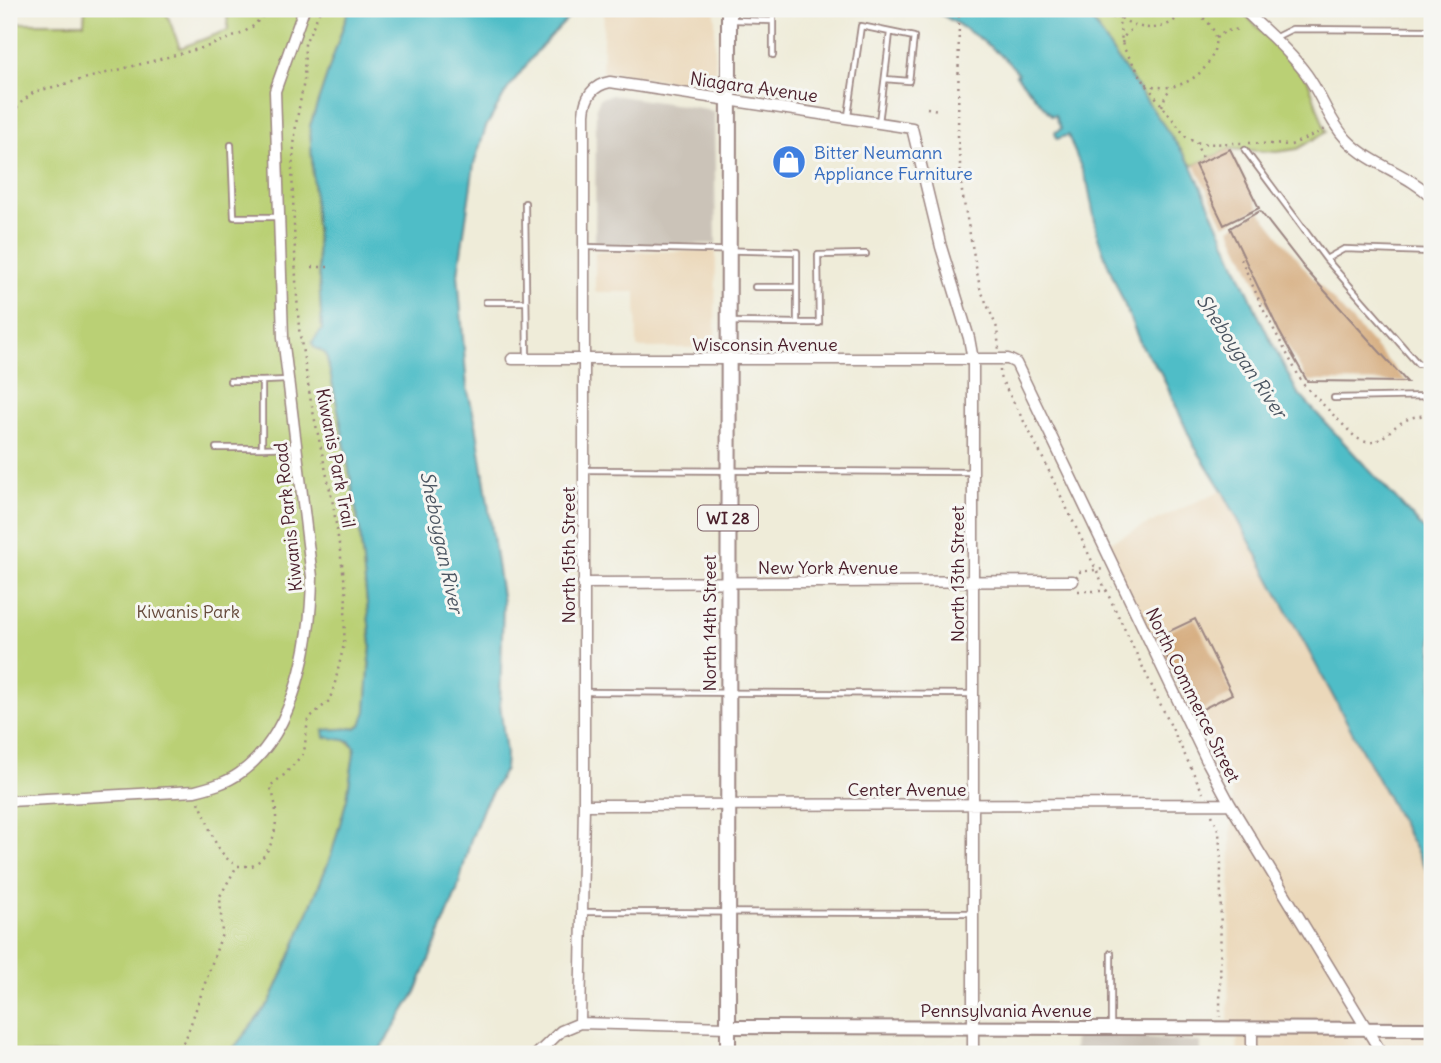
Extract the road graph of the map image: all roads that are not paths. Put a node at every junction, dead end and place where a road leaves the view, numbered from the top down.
1 (304, 9) edge
2 (773, 9) edge
3 (1242, 9) edge
4 (729, 14) edge
5 (773, 21) junction
6 (1432, 30) edge
7 (890, 32) junction
8 (1273, 38) junction
9 (773, 55) dead end
10 (885, 79) junction
11 (594, 89) joint
12 (729, 99) junction
13 (848, 117) junction
14 (879, 123) junction
15 (912, 128) joint
16 (231, 145) dead end
17 (1245, 150) dead end
18 (1432, 197) edge
19 (525, 203) dead end
20 (279, 217) junction
21 (584, 247) junction
22 (730, 251) junction
23 (1432, 252) edge
24 (866, 254) dead end
25 (1326, 259) junction
26 (755, 287) dead end
27 (797, 287) junction
28 (486, 302) dead end
29 (526, 302) junction
30 (728, 322) junction
31 (797, 323) junction
32 (512, 359) dead end
33 (527, 359) junction
34 (584, 359) junction
35 (973, 359) junction
36 (728, 360) junction
37 (1016, 363) joint
38 (1432, 363) edge
39 (1432, 377) edge
40 (289, 380) junction
41 (230, 381) dead end
42 (262, 381) junction
43 (1334, 398) dead end
44 (298, 447) junction
45 (216, 448) dead end
46 (262, 448) junction
47 (583, 470) junction
48 (728, 470) junction
49 (973, 472) junction
50 (1073, 581) road end
51 (973, 582) junction
52 (583, 583) junction
53 (728, 583) junction
54 (584, 692) junction
55 (729, 693) junction
56 (973, 694) junction
57 (9, 800) edge
58 (974, 804) junction
59 (1230, 804) junction
60 (584, 805) junction
61 (729, 805) junction
62 (582, 912) junction
63 (728, 912) junction
64 (973, 913) junction
65 (1111, 953) dead end
66 (580, 1023) junction
67 (728, 1027) junction
68 (973, 1028) junction
69 (1111, 1028) junction
70 (1252, 1029) junction
71 (1366, 1029) junction
72 (1432, 1029) edge
73 (537, 1054) edge
74 (728, 1054) edge
75 (973, 1054) edge
76 (1252, 1054) edge
77 (1382, 1054) edge

1 - 20 street, Kiwanis Park Road
2 - 5 lane
3 - 8 street
4 - 5 lane
4 - 12 main road, North 14th Street / WI 28
5 - 9 lane
6 - 8 lane
7 - 10 lane
7 - 10 lane
7 - 13 lane
8 - 18 street
10 - 14 lane
11 - 12 street, Niagara Avenue
11 - 21 street, North 15th Street
12 - 13 street, Niagara Avenue
12 - 22 main road, North 14th Street / WI 28
13 - 14 street, Niagara Avenue
14 - 15 street, Niagara Avenue
15 - 35 street, North 13th Street
16 - 20 lane
17 - 25 lane
19 - 29 lane
20 - 40 street, Kiwanis Park Road
21 - 22 lane
21 - 34 street, North 15th Street
22 - 27 lane
22 - 30 main road, North 14th Street / WI 28
23 - 25 lane
24 - 31 lane
25 - 38 lane
26 - 27 lane
27 - 31 lane
28 - 29 lane
29 - 33 lane
30 - 31 lane
30 - 36 main road, North 14th Street / WI 28
32 - 33 street, Wisconsin Avenue
33 - 34 street, Wisconsin Avenue
34 - 36 street, Wisconsin Avenue
34 - 47 street, North 15th Street
35 - 36 street, Wisconsin Avenue
35 - 37 street, Wisconsin Avenue
35 - 49 street, North 13th Street
36 - 48 main road, North 14th Street / WI 28
37 - 59 street, North Commerce Street
39 - 43 lane
40 - 42 lane
40 - 44 street, Kiwanis Park Road
41 - 42 lane
42 - 46 lane
44 - 46 lane
44 - 57 street, Kiwanis Park Road
45 - 46 lane
47 - 48 lane
47 - 52 street, North 15th Street
48 - 49 lane
48 - 53 main road, North 14th Street / WI 28
49 - 51 street, North 13th Street
50 - 51 street, New York Avenue
51 - 53 street, New York Avenue
51 - 56 street, North 13th Street
52 - 53 street, New York Avenue
52 - 54 street, North 15th Street
53 - 55 main road, North 14th Street / WI 28
54 - 55 lane
54 - 60 street, North 15th Street
55 - 56 lane
55 - 61 main road, North 14th Street / WI 28
56 - 58 street, North 13th Street
58 - 59 street, Center Avenue
58 - 61 street, Center Avenue
58 - 64 street, North 13th Street
59 - 71 street, North Commerce Street
60 - 61 street, Center Avenue
60 - 62 street, North 15th Street
61 - 63 main road, North 14th Street / WI 28
62 - 63 lane
62 - 66 street, North 15th Street
63 - 64 lane
63 - 67 main road, North 14th Street / WI 28
64 - 68 street, North 13th Street
65 - 69 lane
66 - 67 street, Pennsylvania Avenue
66 - 73 street
67 - 68 street, Pennsylvania Avenue
67 - 74 main road, WI 28
68 - 69 street, Pennsylvania Avenue
68 - 75 street, North 13th Street
69 - 70 street, Pennsylvania Avenue
70 - 71 street, Pennsylvania Avenue
70 - 76 street
71 - 72 street, Pennsylvania Avenue
71 - 77 street, North Commerce Street

